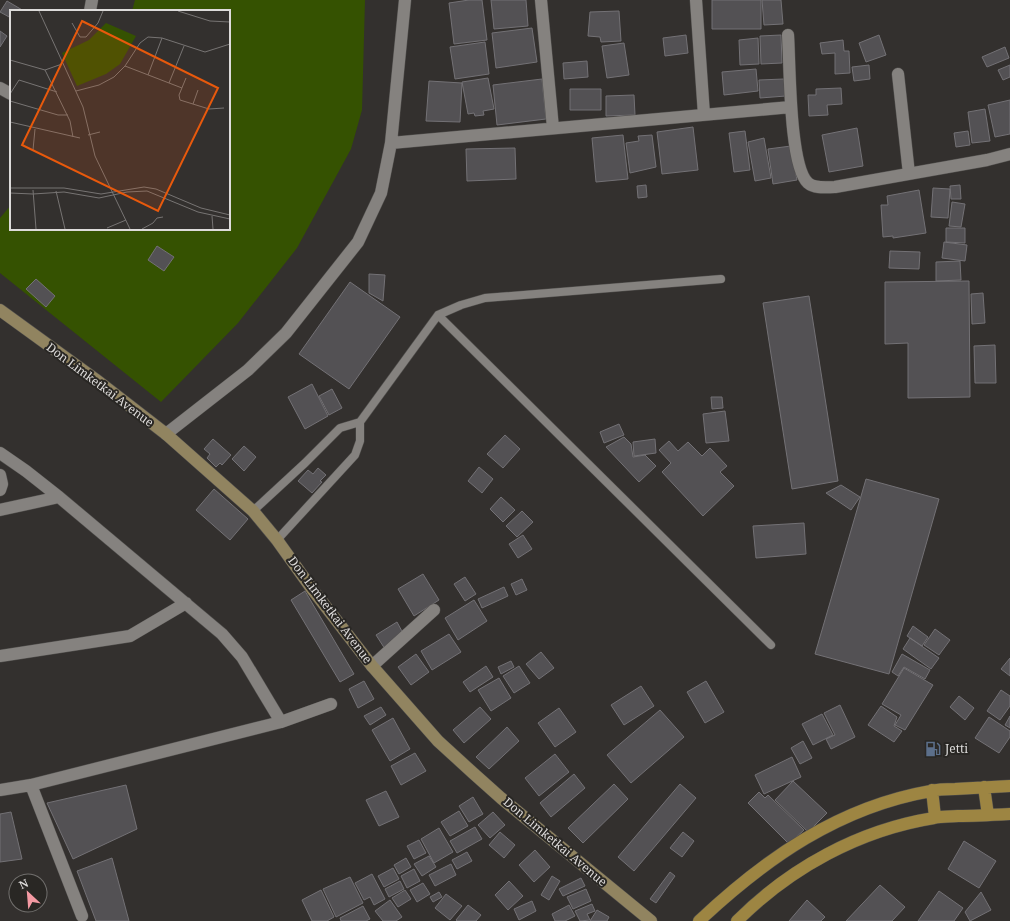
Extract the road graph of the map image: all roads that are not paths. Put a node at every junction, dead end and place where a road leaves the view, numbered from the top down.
1 (92, 0) edge
2 (405, 0) edge
3 (540, 0) edge
4 (696, 0) edge
5 (90, 10) edge
6 (788, 35) dead end
7 (898, 74) dead end
8 (0, 88) edge
9 (10, 93) edge
10 (791, 107) junction
11 (704, 115) junction
12 (553, 128) junction
13 (391, 143) junction
14 (1010, 154) edge
15 (909, 174) junction
16 (721, 278) dead end
17 (1, 314) edge
18 (438, 316) junction
19 (360, 422) junction
20 (166, 434) junction
21 (0, 453) edge
22 (0, 475) edge
23 (0, 490) edge
24 (59, 497) junction
25 (0, 510) edge
26 (253, 512) junction
27 (277, 540) junction
28 (186, 603) junction
29 (434, 610) dead end
30 (771, 644) dead end
31 (0, 656) edge
32 (372, 666) junction
33 (331, 704) dead end
34 (281, 722) junction
35 (31, 785) junction
36 (1010, 786) edge
37 (984, 787) junction
38 (0, 790) edge
39 (932, 790) junction
40 (1010, 814) edge
41 (988, 815) junction
42 (935, 817) junction
43 (82, 916) dead end
44 (651, 921) edge
45 (699, 921) edge
46 (737, 921) edge

1 - 5 street
2 - 13 street
3 - 12 street
4 - 11 street
6 - 10 street
7 - 15 street
8 - 9 street
10 - 11 street
10 - 15 street
11 - 12 street
12 - 13 street
13 - 20 street
14 - 15 street
16 - 18 lane
17 - 20 street, Don Limketkai Avenue
18 - 19 lane
18 - 30 lane
19 - 26 lane
19 - 27 lane
20 - 26 street, Don Limketkai Avenue
21 - 24 street
22 - 23 street
24 - 25 street
24 - 28 street
26 - 27 street, Don Limketkai Avenue
27 - 32 street, Don Limketkai Avenue
28 - 31 street
28 - 34 street
29 - 32 street
32 - 44 street, Don Limketkai Avenue
33 - 34 street
34 - 35 street
35 - 38 street
35 - 43 street
36 - 37 main road
37 - 39 main road
37 - 41 main road
39 - 42 main road
39 - 45 main road
40 - 41 main road
41 - 42 main road
42 - 46 main road

